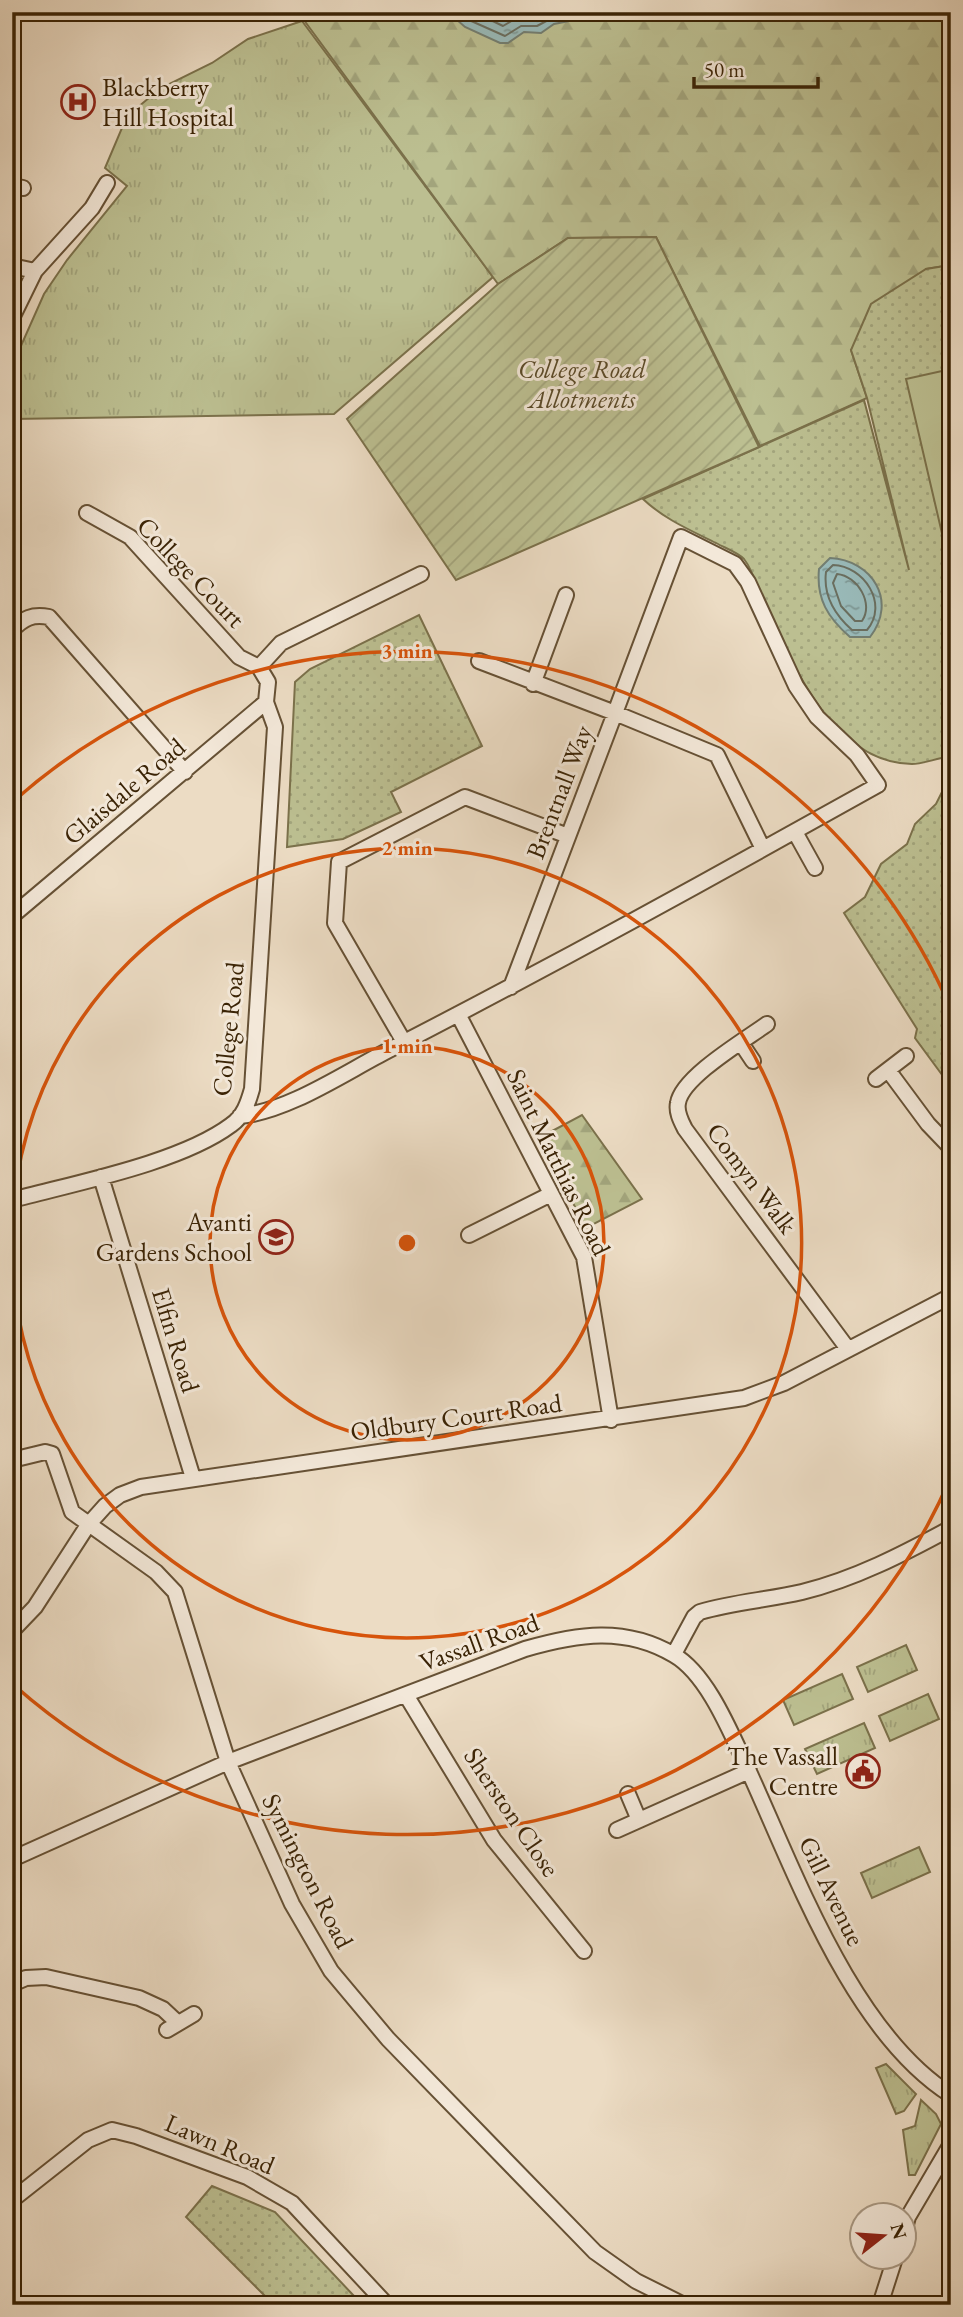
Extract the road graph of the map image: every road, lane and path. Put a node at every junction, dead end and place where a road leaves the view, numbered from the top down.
1 (107, 183) dead end
2 (12, 266) edge
3 (35, 271) junction
4 (12, 318) edge
5 (87, 513) dead end
6 (421, 574) dead end
7 (566, 595) dead end
8 (12, 630) edge
9 (479, 661) dead end
10 (259, 667) junction
11 (533, 684) junction
12 (266, 702) junction
13 (615, 713) junction
14 (185, 772) junction
15 (795, 832) junction
16 (568, 836) junction
17 (763, 849) junction
18 (815, 868) dead end
19 (12, 916) edge
20 (511, 987) junction
21 (458, 1014) junction
22 (767, 1024) dead end
23 (404, 1042) junction
24 (741, 1043) junction
25 (906, 1056) dead end
26 (753, 1061) dead end
27 (888, 1069) junction
28 (876, 1079) dead end
29 (240, 1116) junction
30 (951, 1148) edge
31 (101, 1177) junction
32 (551, 1194) junction
33 (12, 1200) edge
34 (469, 1235) dead end
35 (951, 1296) edge
36 (848, 1349) junction
37 (611, 1420) junction
38 (12, 1460) edge
39 (193, 1478) junction
40 (88, 1525) junction
41 (951, 1528) edge
42 (12, 1631) edge
43 (674, 1654) junction
44 (406, 1695) junction
45 (228, 1762) junction
46 (749, 1771) junction
47 (628, 1794) dead end
48 (639, 1820) junction
49 (617, 1830) dead end
50 (12, 1858) edge
51 (584, 1951) dead end
52 (12, 1984) edge
53 (194, 2014) dead end
54 (951, 2095) edge
55 (951, 2144) edge
56 (12, 2200) edge
57 (917, 2202) edge
58 (891, 2272) edge
59 (387, 2305) edge
60 (684, 2305) edge
61 (880, 2305) edge

1 - 3 street
2 - 3 street
3 - 4 street
5 - 10 street, College Court
6 - 10 street
7 - 11 street
8 - 14 street
9 - 11 street
10 - 12 street
11 - 13 street
12 - 14 street, Glaisdale Road
12 - 29 street, College Road
13 - 15 street
13 - 16 street, Brentnall Way
13 - 17 street, Brentnall Way
14 - 19 street, Glaisdale Road
15 - 17 street
15 - 18 street
16 - 20 street, Brentnall Way
16 - 23 street
17 - 20 street
20 - 21 street
21 - 23 street
21 - 32 street, Saint Matthias Road
22 - 24 street, Comyn Walk
23 - 29 street
24 - 26 street
24 - 36 street, Comyn Walk
25 - 27 street
27 - 28 street
27 - 30 street
29 - 31 street, College Road
31 - 33 street, College Road
31 - 39 street, Elfin Road
32 - 34 street
32 - 37 street, Saint Matthias Road
35 - 36 street, Oldbury Court Road
36 - 37 street, Oldbury Court Road
37 - 39 street, Oldbury Court Road
38 - 40 street, Symington Road
39 - 40 street, Oldbury Court Road
40 - 42 street, Oldbury Court Road
40 - 45 street, Symington Road
41 - 43 street
43 - 44 street, Vassall Road
43 - 46 street, Gill Avenue
44 - 45 street, Vassall Road
44 - 51 street, Sherston Close
45 - 50 street, Vassall Road
45 - 60 street, Symington Road
46 - 48 street
46 - 54 street, Gill Avenue
47 - 48 street
48 - 49 street
52 - 53 street
55 - 57 street
56 - 59 street, Lawn Road
58 - 61 street

